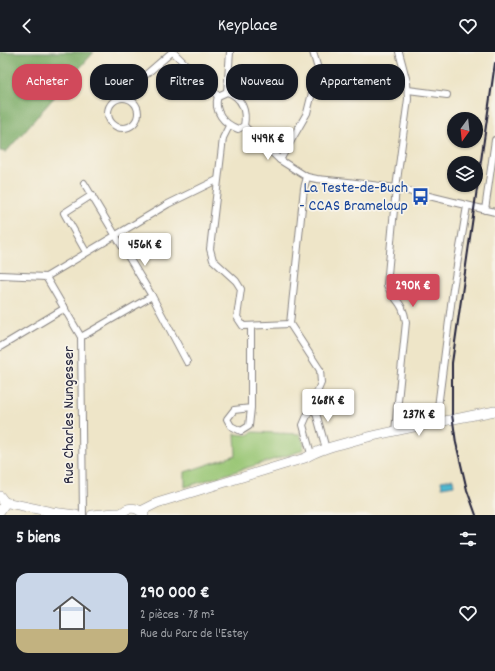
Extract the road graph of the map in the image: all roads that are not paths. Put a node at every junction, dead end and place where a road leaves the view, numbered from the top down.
1 (172, 52) edge
2 (230, 52) edge
3 (313, 52) edge
4 (399, 52) edge
5 (185, 64) edge
6 (229, 64) edge
7 (148, 73) edge
8 (408, 90) junction
9 (226, 92) edge
10 (447, 95) dead end
11 (218, 96) edge
12 (127, 98) joint
13 (217, 100) edge
14 (239, 100) edge
15 (229, 126) junction
16 (244, 126) junction
17 (495, 140) edge
18 (280, 160) junction
19 (307, 177) junction
20 (217, 180) junction
21 (84, 182) dead end
22 (396, 188) junction
23 (92, 195) junction
24 (468, 206) junction
25 (485, 210) junction
26 (495, 212) edge
27 (115, 235) junction
28 (86, 252) junction
29 (0, 274) edge
30 (46, 277) junction
31 (152, 296) junction
32 (65, 308) junction
33 (290, 324) junction
34 (251, 326) junction
35 (81, 337) junction
36 (0, 347) edge
37 (188, 362) dead end
38 (313, 402) junction
39 (251, 408) junction
40 (495, 411) edge
41 (438, 422) junction
42 (395, 431) junction
43 (326, 449) junction
44 (311, 454) junction
45 (2, 504) edge
46 (143, 513) edge
47 (121, 514) edge
48 (36, 515) edge
49 (76, 515) edge
50 (82, 515) edge
51 (92, 515) edge

1 - 5 street
1 - 7 street
2 - 6 street
3 - 18 street
4 - 8 street
8 - 10 street
8 - 22 street
9 - 11 street
12 - 12 street
13 - 15 street
14 - 16 street
15 - 16 street
15 - 20 street
16 - 18 street
17 - 25 street
18 - 19 street
19 - 22 street
19 - 33 street
20 - 27 street
20 - 34 street
21 - 23 street
22 - 24 street
22 - 42 street
23 - 27 street
23 - 28 street
24 - 25 street
24 - 41 street
25 - 26 street
27 - 28 street
27 - 31 street
28 - 30 street
29 - 30 street
30 - 32 street, Rue Charles Nungesser
31 - 35 street
31 - 37 street
32 - 35 street, Rue Charles Nungesser
32 - 36 street
33 - 34 street
33 - 38 street
34 - 39 street
35 - 50 street, Rue Charles Nungesser
38 - 43 street
38 - 44 street
39 - 39 street
40 - 41 street
41 - 42 street
42 - 43 street
43 - 44 street
44 - 46 street
45 - 48 street
45 - 49 street
46 - 47 street
47 - 51 street

